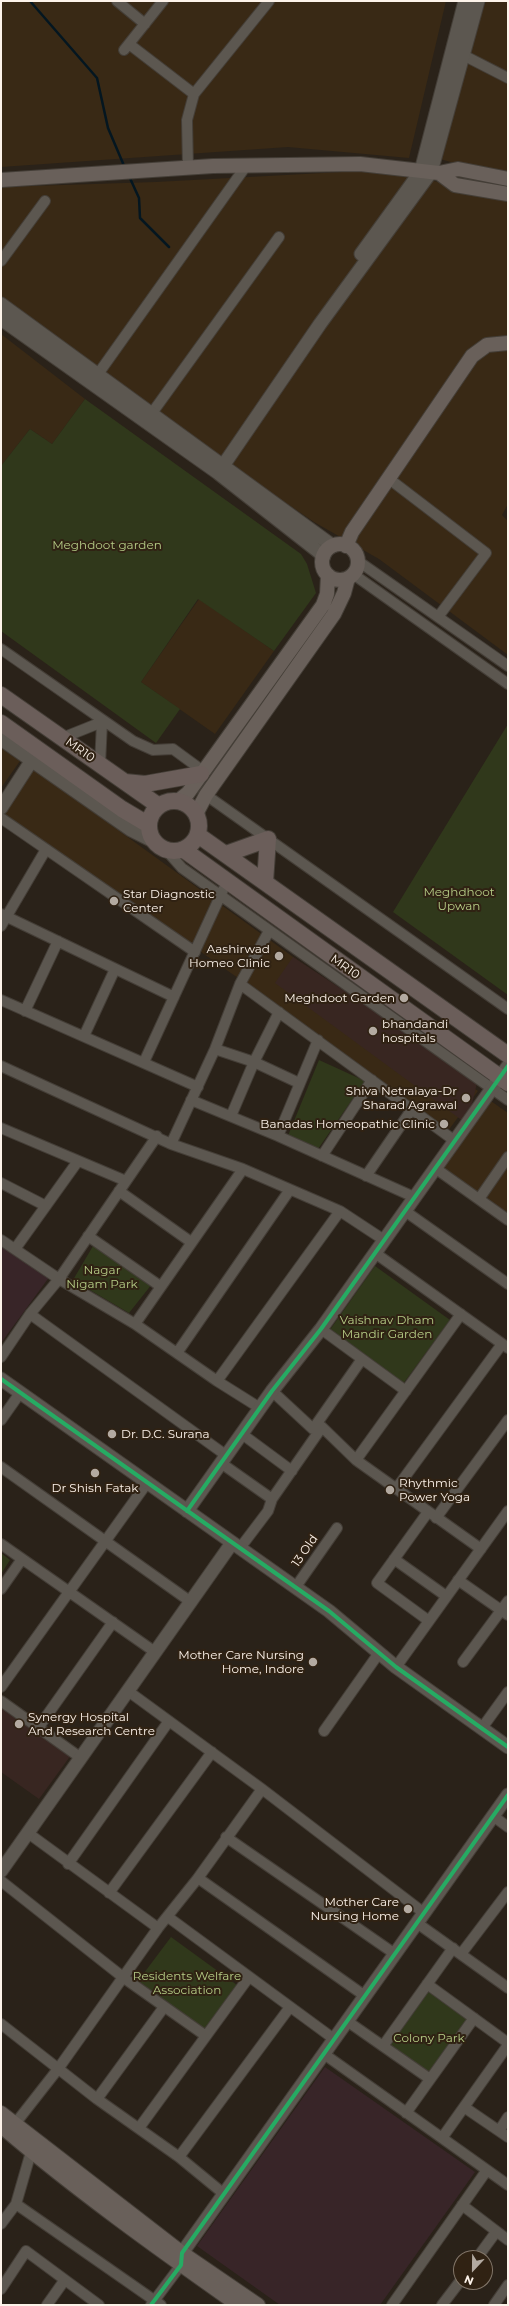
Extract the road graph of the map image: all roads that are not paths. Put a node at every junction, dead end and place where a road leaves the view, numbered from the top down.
1 (117, 1) edge
2 (163, 1) edge
3 (269, 1) edge
4 (465, 1) edge
5 (478, 1) edge
6 (145, 24) junction
7 (463, 55) junction
8 (508, 78) edge
9 (194, 94) junction
10 (246, 166) junction
11 (188, 168) junction
12 (431, 172) junction
13 (508, 179) edge
14 (1, 180) edge
15 (508, 194) edge
16 (45, 201) dead end
17 (279, 237) dead end
18 (1, 261) edge
19 (1, 304) edge
20 (1, 319) edge
21 (508, 343) edge
22 (98, 374) junction
23 (152, 413) junction
24 (217, 467) junction
25 (388, 478) junction
26 (334, 549) junction
27 (353, 571) junction
28 (328, 575) junction
29 (438, 617) junction
30 (1, 649) edge
31 (508, 666) edge
32 (508, 684) edge
33 (1, 695) edge
34 (102, 722) junction
35 (1, 724) edge
36 (62, 738) junction
37 (1, 739) edge
38 (32, 760) junction
39 (100, 765) junction
40 (202, 773) junction
41 (124, 782) junction
42 (206, 795) junction
43 (178, 801) junction
44 (159, 806) junction
45 (1, 808) edge
46 (196, 814) junction
47 (1, 818) edge
48 (149, 825) junction
49 (198, 835) junction
50 (268, 839) junction
51 (153, 841) junction
52 (166, 850) junction
53 (184, 850) junction
54 (46, 851) junction
55 (226, 854) junction
56 (265, 882) junction
57 (224, 889) junction
58 (4, 915) edge
59 (1, 926) edge
60 (269, 931) junction
61 (58, 941) junction
62 (195, 952) junction
63 (115, 969) junction
64 (240, 984) junction
65 (174, 997) junction
66 (1, 1000) edge
67 (508, 1009) edge
68 (25, 1011) junction
69 (280, 1012) junction
70 (84, 1036) junction
71 (318, 1040) junction
72 (215, 1049) junction
73 (508, 1055) edge
74 (144, 1062) junction
75 (254, 1062) junction
76 (1, 1066) edge
77 (502, 1079) edge
78 (372, 1080) junction
79 (299, 1083) junction
80 (198, 1087) junction
81 (191, 1100) junction
82 (508, 1100) edge
83 (412, 1109) junction
84 (231, 1116) junction
85 (1, 1128) edge
86 (156, 1136) junction
87 (278, 1136) junction
88 (455, 1141) junction
89 (171, 1144) junction
90 (322, 1156) junction
91 (508, 1157) edge
92 (78, 1161) junction
93 (435, 1168) junction
94 (243, 1169) junction
95 (366, 1176) junction
96 (126, 1181) junction
97 (1, 1183) edge
98 (119, 1191) junction
99 (289, 1191) junction
100 (414, 1196) junction
101 (479, 1199) junction
102 (46, 1206) junction
103 (340, 1211) junction
104 (405, 1211) junction
105 (508, 1220) edge
106 (88, 1236) junction
107 (1, 1240) edge
108 (384, 1240) junction
109 (191, 1242) junction
110 (15, 1250) junction
111 (375, 1252) junction
112 (58, 1279) junction
113 (508, 1284) edge
114 (160, 1286) junction
115 (30, 1314) junction
116 (461, 1314) junction
117 (135, 1324) junction
118 (321, 1329) junction
119 (505, 1346) edge
120 (177, 1353) junction
121 (1, 1357) edge
122 (362, 1359) junction
123 (1, 1379) edge
124 (217, 1381) junction
125 (272, 1391) junction
126 (406, 1391) junction
127 (20, 1393) junction
128 (260, 1408) junction
129 (1, 1420) edge
130 (508, 1420) edge
131 (317, 1428) junction
132 (242, 1434) junction
133 (224, 1460) junction
134 (356, 1460) junction
135 (1, 1467) edge
136 (292, 1471) junction
137 (147, 1482) junction
138 (396, 1489) junction
139 (272, 1499) junction
140 (187, 1511) junction
141 (508, 1511) edge
142 (428, 1512) junction
143 (436, 1518) junction
144 (337, 1528) dead end
145 (105, 1541) junction
146 (1, 1544) edge
147 (236, 1546) junction
148 (480, 1549) junction
149 (22, 1558) junction
150 (394, 1559) junction
151 (458, 1580) junction
152 (295, 1588) junction
153 (1, 1589) edge
154 (69, 1591) junction
155 (446, 1596) junction
156 (508, 1601) edge
157 (191, 1602) junction
158 (505, 1612) edge
159 (429, 1621) junction
160 (113, 1622) junction
161 (156, 1652) junction
162 (379, 1654) junction
163 (463, 1662) dead end
164 (396, 1667) junction
165 (1, 1687) edge
166 (128, 1692) junction
167 (508, 1692) edge
168 (1, 1701) edge
169 (169, 1721) junction
170 (38, 1728) junction
171 (482, 1728) junction
172 (324, 1731) dead end
173 (508, 1747) edge
174 (212, 1752) junction
175 (80, 1758) junction
176 (262, 1789) junction
177 (508, 1795) edge
178 (493, 1816) junction
179 (508, 1827) edge
180 (28, 1833) junction
181 (226, 1837) junction
182 (68, 1864) junction
183 (1, 1871) edge
184 (198, 1878) junction
185 (1, 1881) edge
186 (508, 1892) edge
187 (109, 1893) junction
188 (168, 1917) junction
189 (421, 1918) junction
190 (158, 1928) junction
191 (457, 1951) junction
192 (394, 1954) junction
193 (249, 1977) junction
194 (124, 1978) junction
195 (427, 1984) junction
196 (507, 1984) edge
197 (365, 1996) junction
198 (290, 2006) junction
199 (164, 2007) junction
200 (474, 2018) junction
201 (347, 2021) junction
202 (1, 2024) edge
203 (206, 2036) junction
204 (334, 2039) junction
205 (508, 2044) edge
206 (383, 2046) junction
207 (324, 2054) junction
208 (58, 2069) junction
209 (430, 2079) junction
210 (97, 2099) junction
211 (464, 2107) junction
212 (406, 2112) junction
213 (508, 2117) edge
214 (5, 2122) edge
215 (139, 2128) junction
216 (499, 2131) junction
217 (508, 2137) edge
218 (442, 2138) junction
219 (31, 2152) junction
220 (179, 2157) junction
221 (487, 2170) junction
222 (508, 2185) edge
223 (224, 2194) junction
224 (16, 2204) junction
225 (462, 2205) junction
226 (1, 2224) edge
227 (496, 2232) junction
228 (508, 2240) edge
229 (483, 2250) edge
230 (182, 2259) junction
231 (64, 2281) junction
232 (508, 2285) edge
233 (1, 2289) edge
234 (453, 2290) edge
235 (156, 2304) edge
236 (47, 2305) edge
237 (99, 2305) edge
238 (238, 2305) edge
239 (258, 2305) edge
240 (392, 2305) edge
241 (442, 2305) edge
242 (494, 2305) edge

1 - 6 street
2 - 6 street
3 - 9 street
4 - 12 street
5 - 7 street
6 - 9 street
7 - 8 street
7 - 12 street
9 - 11 street
10 - 11 main road
10 - 12 main road
10 - 22 street
11 - 14 main road
12 - 13 main road
12 - 15 main road
12 - 24 street
16 - 18 street
17 - 23 street
19 - 22 street
20 - 24 street
21 - 25 main road
22 - 23 street
23 - 24 street
24 - 26 street
25 - 26 main road
25 - 29 street
26 - 27 main road
26 - 28 main road
27 - 28 main road
27 - 29 street
27 - 32 street
27 - 42 main road
28 - 40 main road
29 - 31 street
30 - 34 street
33 - 36 main road, MR10
34 - 36 street
34 - 39 street
34 - 40 street
35 - 48 main road, MR10
36 - 39 main road, MR10
37 - 38 street
38 - 45 street
38 - 51 street
39 - 41 main road, MR10
40 - 41 main road
40 - 43 main road
41 - 44 main road, MR10
42 - 46 main road
42 - 50 street
43 - 44 main road
43 - 46 main road
44 - 48 main road
46 - 49 main road
47 - 54 street
48 - 51 main road
49 - 53 main road
49 - 55 main road, MR10
50 - 55 main road
50 - 56 main road
50 - 67 street
51 - 52 main road
52 - 53 main road
52 - 57 street
53 - 57 main road, MR10
54 - 58 street
54 - 62 street
55 - 56 main road, MR10
56 - 73 main road, MR10
57 - 60 street
57 - 62 street
57 - 77 main road, MR10
58 - 59 street
58 - 61 street
60 - 64 street
60 - 77 street
61 - 63 street
61 - 68 street
62 - 65 street
63 - 65 street
63 - 70 street
64 - 69 street
64 - 72 street
65 - 74 street
66 - 68 street
68 - 70 street
69 - 71 street
69 - 75 street
70 - 74 street
71 - 78 street
71 - 79 street
72 - 75 street
72 - 80 street
74 - 80 street
75 - 79 street
75 - 84 street
76 - 86 street
77 - 82 street
77 - 88 street
78 - 83 street
78 - 90 street
79 - 87 street
80 - 81 street
81 - 84 street
81 - 89 street
83 - 88 street
83 - 95 street
84 - 87 street
85 - 92 street
86 - 89 street
86 - 96 street
87 - 90 street
88 - 93 street
89 - 94 street
90 - 95 street
91 - 101 street
92 - 96 street
92 - 102 street
93 - 100 street
93 - 101 street
94 - 99 street
94 - 109 street
95 - 100 street
96 - 98 street
97 - 102 street
98 - 106 street
98 - 109 street
99 - 103 street
99 - 120 street
100 - 104 street
101 - 105 street
102 - 110 street
103 - 108 street
103 - 124 street
104 - 108 street
104 - 113 street
106 - 112 street
106 - 114 street
107 - 110 street
108 - 111 street
109 - 114 street
110 - 112 street
111 - 116 street
111 - 118 street
112 - 115 street
112 - 117 street
114 - 117 street
115 - 121 street
115 - 133 street
116 - 119 street
116 - 126 street
117 - 120 street
118 - 122 street
118 - 125 street
119 - 138 street
120 - 124 street
122 - 126 street
122 - 131 street
123 - 127 street
124 - 128 street
125 - 128 street
125 - 131 street
126 - 134 street
127 - 129 street
127 - 137 street
128 - 132 street
130 - 143 street
131 - 134 street
131 - 136 street
132 - 133 street
132 - 136 street
133 - 139 street
133 - 140 street
134 - 138 street
135 - 145 street
136 - 139 street
137 - 140 street
137 - 145 street
138 - 142 street
139 - 147 street
140 - 147 street
141 - 148 street
142 - 143 street
142 - 150 street
143 - 148 street
144 - 152 street, 13 Old
145 - 154 street
145 - 157 street
146 - 149 street
147 - 152 street
147 - 157 street
148 - 151 street
149 - 153 street
149 - 154 street
150 - 155 street
150 - 159 street
151 - 155 street
151 - 158 street
152 - 162 street
154 - 160 street
154 - 165 street
155 - 159 street
156 - 158 street
157 - 161 street
158 - 163 street
159 - 164 street
160 - 161 street
160 - 170 street
161 - 166 street
162 - 164 street
162 - 172 street
164 - 171 street
166 - 169 street
166 - 175 street
167 - 171 street
168 - 170 street
169 - 174 street
169 - 182 street
170 - 175 street
171 - 173 street
174 - 176 street
174 - 187 street
175 - 180 street
176 - 181 street
176 - 189 street
177 - 178 street
178 - 179 street
178 - 189 street
180 - 182 street
180 - 183 street
181 - 184 street
181 - 192 street
182 - 187 street
184 - 188 street
184 - 197 street
185 - 194 street
186 - 191 street
187 - 190 street
188 - 190 street
188 - 193 street
189 - 191 street
189 - 192 street
190 - 194 street
191 - 195 street
191 - 196 street
192 - 197 street
193 - 198 street
193 - 203 street
194 - 199 street
194 - 208 street
195 - 200 street
195 - 206 street
197 - 201 street
198 - 204 street
198 - 220 street
199 - 203 street
199 - 210 street
200 - 205 street
200 - 209 street
201 - 204 street
201 - 206 street
202 - 208 street
203 - 215 street
204 - 207 street
205 - 211 street
206 - 209 street
207 - 212 street
207 - 223 street
208 - 210 street
208 - 214 street
209 - 212 street
210 - 215 street
211 - 216 street
211 - 218 street
212 - 218 street
213 - 216 street
214 - 219 main road
214 - 230 main road
215 - 220 street
216 - 217 street
218 - 221 street
219 - 224 street
219 - 230 main road
220 - 223 street
221 - 222 street
221 - 225 street
223 - 230 street
224 - 226 street
224 - 235 street
225 - 227 street
225 - 240 street
227 - 228 street
227 - 229 street
230 - 235 street
230 - 238 main road
230 - 239 main road
231 - 233 street
231 - 236 street
231 - 237 street
232 - 242 street
234 - 241 street

